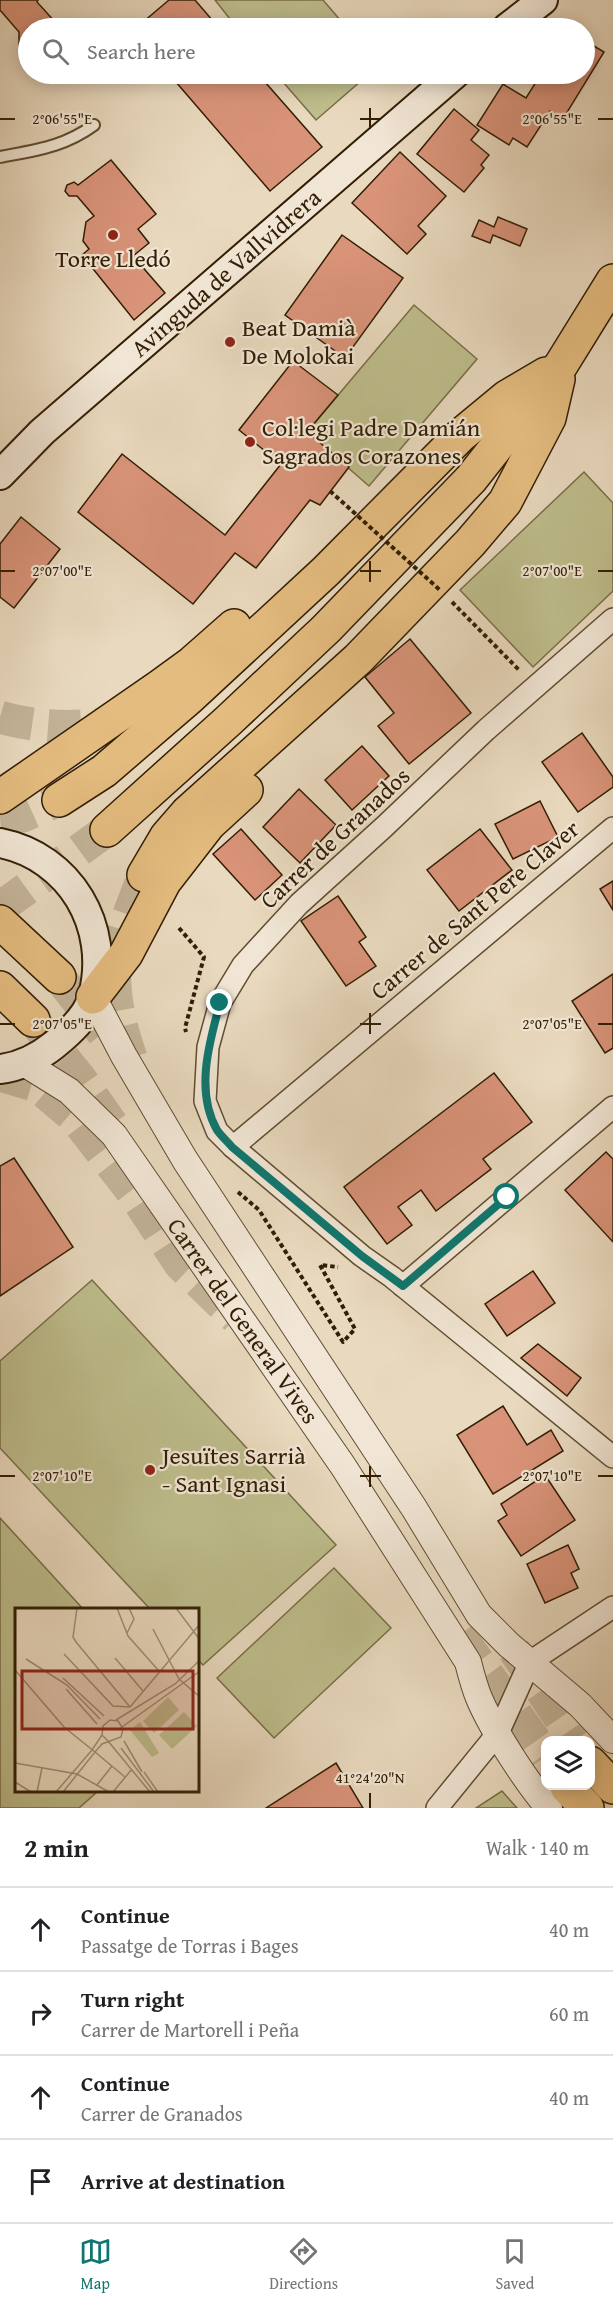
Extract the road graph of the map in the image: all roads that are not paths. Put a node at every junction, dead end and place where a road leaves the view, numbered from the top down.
1 (543, 0) edge
2 (520, 18) edge
3 (442, 84) edge
4 (94, 125) dead end
5 (0, 157) edge
6 (613, 281) edge
7 (561, 365) junction
8 (0, 475) edge
9 (406, 492) junction
10 (613, 619) edge
11 (358, 659) junction
12 (190, 697) junction
13 (140, 717) tunnel mouth
14 (0, 797) edge
15 (59, 800) tunnel mouth
16 (613, 828) edge
17 (107, 830) tunnel mouth
18 (0, 843) edge
19 (144, 875) tunnel mouth
20 (0, 922) edge
21 (59, 977) tunnel mouth
22 (0, 988) edge
23 (93, 997) junction
24 (33, 1020) tunnel mouth
25 (12, 1066) edge
26 (613, 1107) edge
27 (232, 1147) junction
28 (403, 1286) junction
29 (612, 1455) edge
30 (613, 1607) edge
31 (530, 1662) junction
32 (498, 1732) junction
33 (613, 1740) edge
34 (595, 1767) edge
35 (613, 1788) edge
36 (568, 1801) edge
37 (437, 1808) edge

1 - 2 main road
3 - 8 main road, Avinguda de Vallvidrera
4 - 5 lane
6 - 7 highway
7 - 9 highway
7 - 11 highway
7 - 17 highway
9 - 12 highway
9 - 14 highway
10 - 27 street, Carrer de Granados
11 - 19 highway
11 - 23 highway
12 - 13 highway
12 - 15 highway
16 - 27 street, Carrer de Sant Pere Claver
18 - 23 main road
20 - 21 highway
22 - 24 highway
23 - 25 main road
23 - 31 street, Carrer del General Vives
25 - 32 street, Carrer del General Vives
26 - 28 street
27 - 28 street, Carrer de Granados
28 - 29 street, Carrer de Granados
30 - 31 street
31 - 32 street
31 - 33 street, Carrer del General Vives
32 - 36 street, Carrer del General Vives
32 - 37 street
34 - 35 highway

